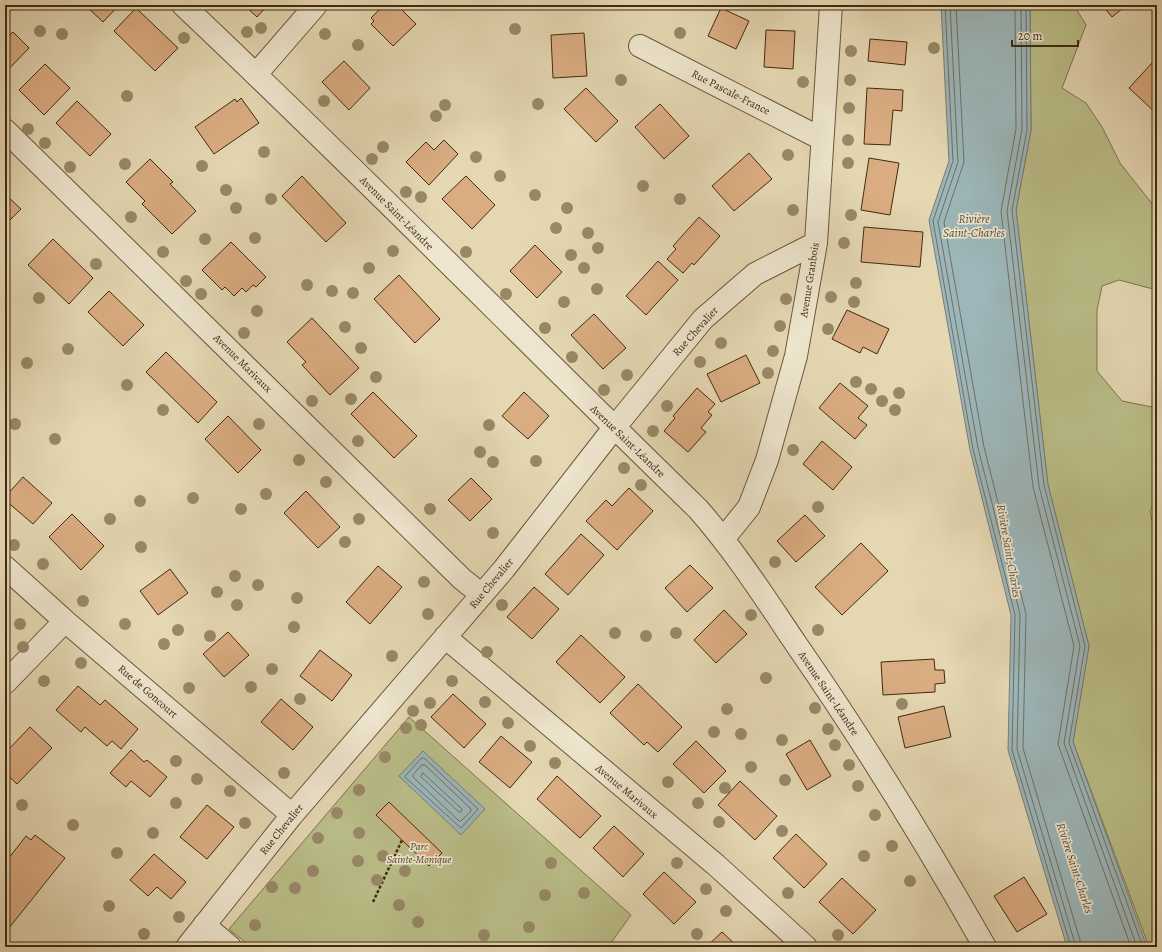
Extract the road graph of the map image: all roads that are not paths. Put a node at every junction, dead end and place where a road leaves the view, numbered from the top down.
1 (184, 5) edge
2 (316, 5) edge
3 (831, 5) edge
4 (640, 46) dead end
5 (257, 73) junction
6 (5, 130) edge
7 (822, 139) junction
8 (816, 243) junction
9 (614, 428) junction
10 (724, 538) junction
11 (5, 567) edge
12 (482, 595) junction
13 (65, 621) junction
14 (445, 637) junction
15 (5, 683) edge
16 (292, 815) junction
17 (204, 925) junction
18 (186, 947) edge
19 (230, 947) edge
20 (806, 947) edge
21 (985, 947) edge

1 - 5 street, Avenue Saint-Léandre
2 - 5 street
3 - 7 street, Avenue Granbois
4 - 7 street, Rue Pascale-France
5 - 9 street, Avenue Saint-Léandre
6 - 12 street, Avenue Marivaux
7 - 8 street, Avenue Granbois
8 - 9 street, Rue Chevalier
8 - 10 street, Avenue Granbois
9 - 10 street, Avenue Saint-Léandre
9 - 12 street, Rue Chevalier
10 - 21 street, Avenue Saint-Léandre
11 - 13 street, Rue de Goncourt
12 - 14 street, Rue Chevalier
13 - 15 street
13 - 16 street, Rue de Goncourt
14 - 16 street, Rue Chevalier
14 - 20 street, Avenue Marivaux
16 - 17 street, Rue Chevalier
17 - 18 street, Rue Chevalier
17 - 19 street

